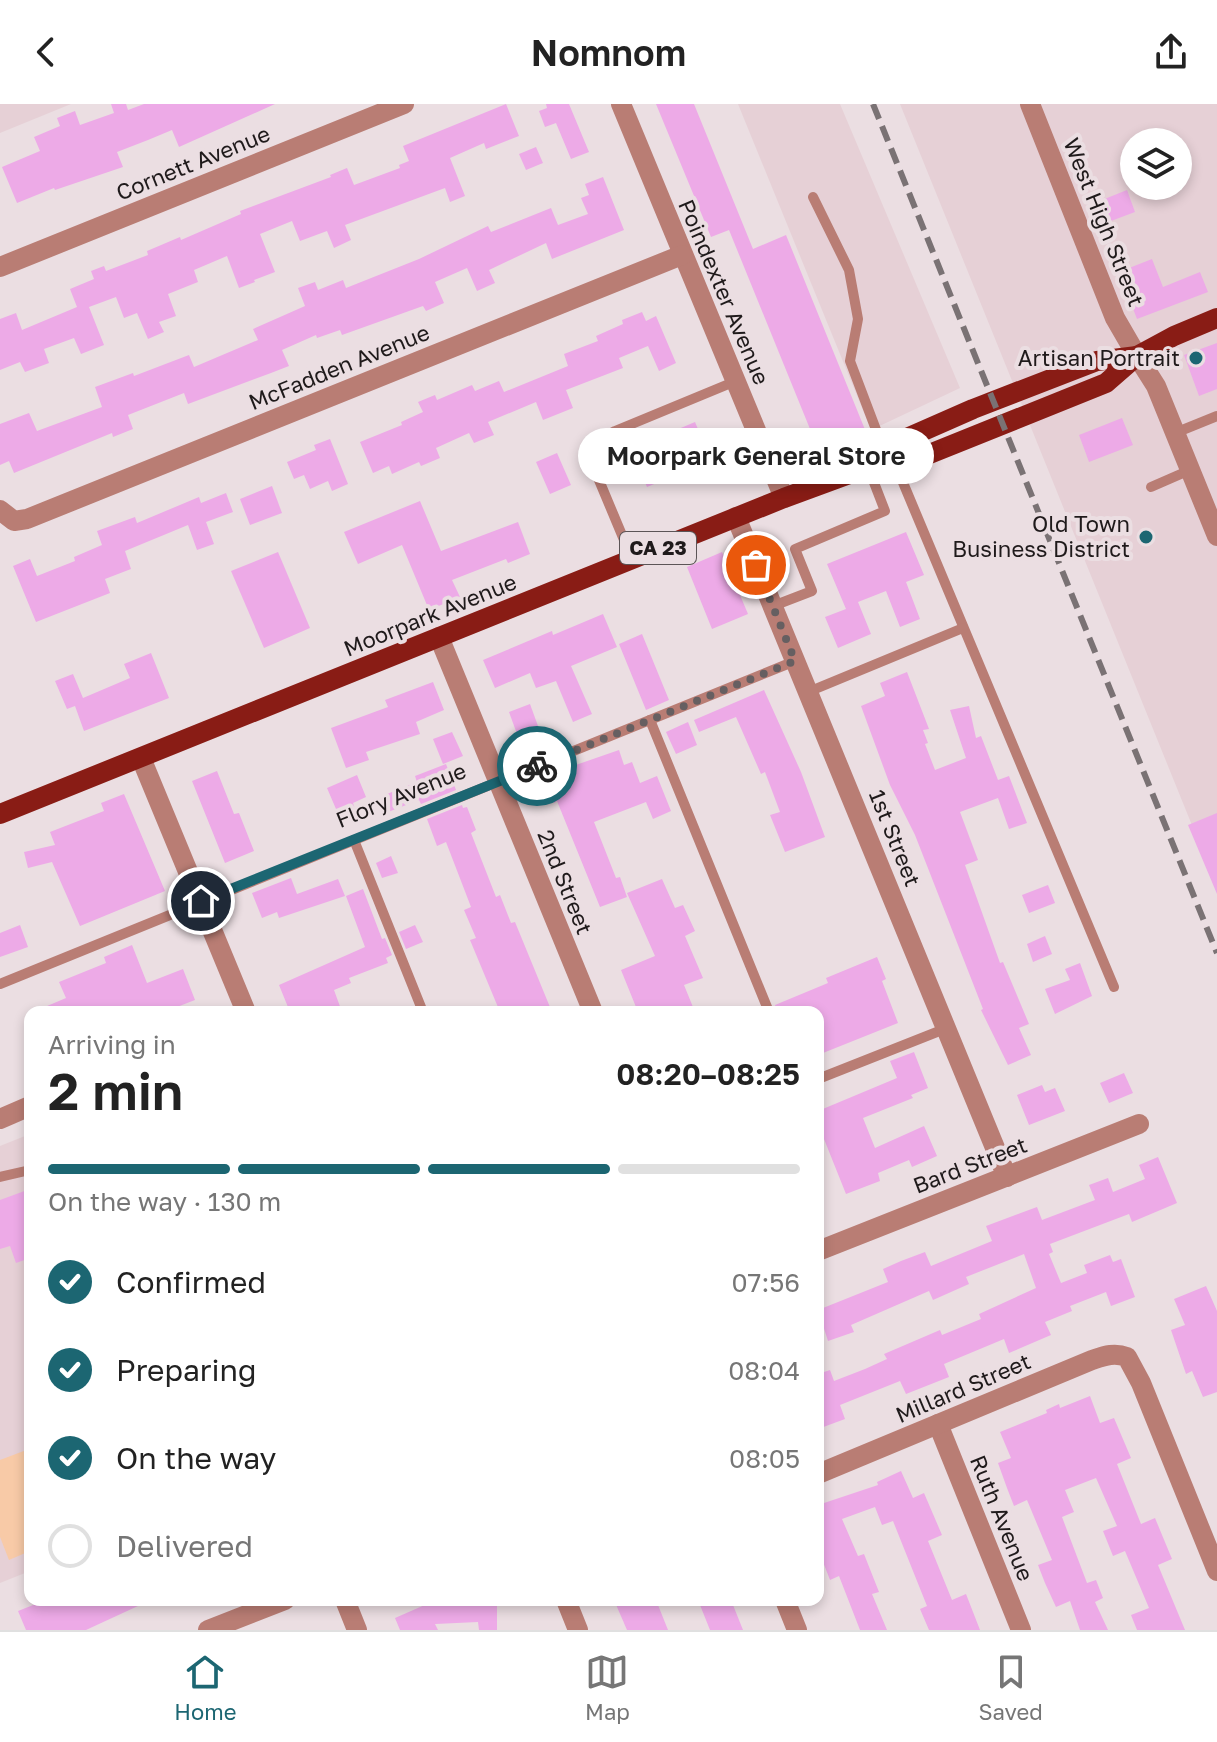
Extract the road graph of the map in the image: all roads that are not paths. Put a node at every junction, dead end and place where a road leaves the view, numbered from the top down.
1 (404, 104) edge
2 (621, 104) edge
3 (1030, 104) edge
4 (813, 197) dead end
5 (682, 255) junction
6 (0, 267) edge
7 (1217, 318) edge
8 (1137, 356) junction
9 (736, 381) junction
10 (1217, 416) edge
11 (1175, 433) junction
12 (882, 462) junction
13 (1190, 470) junction
14 (1151, 487) dead end
15 (784, 498) junction
16 (1211, 502) edge
17 (7, 516) edge
18 (736, 517) junction
19 (1217, 536) edge
20 (632, 559) junction
21 (773, 606) junction
22 (963, 628) junction
23 (439, 637) junction
24 (795, 661) junction
25 (808, 692) junction
26 (650, 720) junction
27 (141, 758) junction
28 (498, 782) junction
29 (0, 814) edge
30 (354, 840) junction
31 (201, 901) junction
32 (0, 984) edge
33 (1114, 987) dead end
34 (244, 1006) edge
35 (421, 1006) edge
36 (591, 1006) edge
37 (767, 1006) edge
38 (947, 1028) junction
39 (824, 1077) edge
40 (24, 1109) edge
41 (0, 1119) edge
42 (1139, 1124) dead end
43 (24, 1171) edge
44 (0, 1177) edge
45 (1007, 1177) junction
46 (824, 1249) edge
47 (938, 1424) junction
48 (824, 1472) edge
49 (1217, 1571) edge
50 (270, 1606) edge
51 (347, 1606) edge
52 (568, 1606) edge
53 (787, 1606) edge
54 (208, 1630) edge
55 (357, 1630) edge
56 (578, 1630) edge
57 (797, 1630) edge
58 (1021, 1630) edge

1 - 6 street, Cornett Avenue
2 - 5 street, Poindexter Avenue
3 - 8 street, West High Street
4 - 12 lane
5 - 9 street, Poindexter Avenue
5 - 17 street, McFadden Avenue
7 - 8 main road, Moorpark Avenue / CA 23
8 - 11 street, West High Street
8 - 12 main road, Moorpark Avenue / CA 23
9 - 15 street, Poindexter Avenue
9 - 20 lane
10 - 11 lane
11 - 13 street, West High Street
12 - 15 main road, Moorpark Avenue / CA 23
12 - 21 lane
12 - 22 lane
13 - 14 lane
13 - 16 street, West High Street
15 - 18 main road, Moorpark Avenue / CA 23
16 - 19 street, West High Street
18 - 20 main road, Moorpark Avenue / CA 23
18 - 21 street, 1st Street
20 - 23 main road, Moorpark Avenue / CA 23
21 - 24 street, 1st Street
22 - 25 lane
22 - 33 lane
23 - 27 main road, Moorpark Avenue / CA 23
23 - 28 street, 2nd Street
24 - 25 street, 1st Street
24 - 26 lane, Flory Avenue
25 - 38 street, 1st Street
26 - 28 lane, Flory Avenue
26 - 37 lane
27 - 29 main road, Moorpark Avenue / CA 23
27 - 31 street
28 - 30 lane, Flory Avenue
28 - 36 street, 2nd Street
30 - 31 lane, Flory Avenue
30 - 35 lane
31 - 32 lane, Flory Avenue
31 - 34 street
38 - 39 lane
38 - 45 street, 1st Street
40 - 41 street
42 - 45 street, Bard Street
43 - 44 lane
45 - 46 street, Bard Street
47 - 48 street, Millard Street
47 - 49 street, Millard Street
47 - 58 street, Ruth Avenue
50 - 54 street
51 - 55 street
52 - 56 street
53 - 57 street

